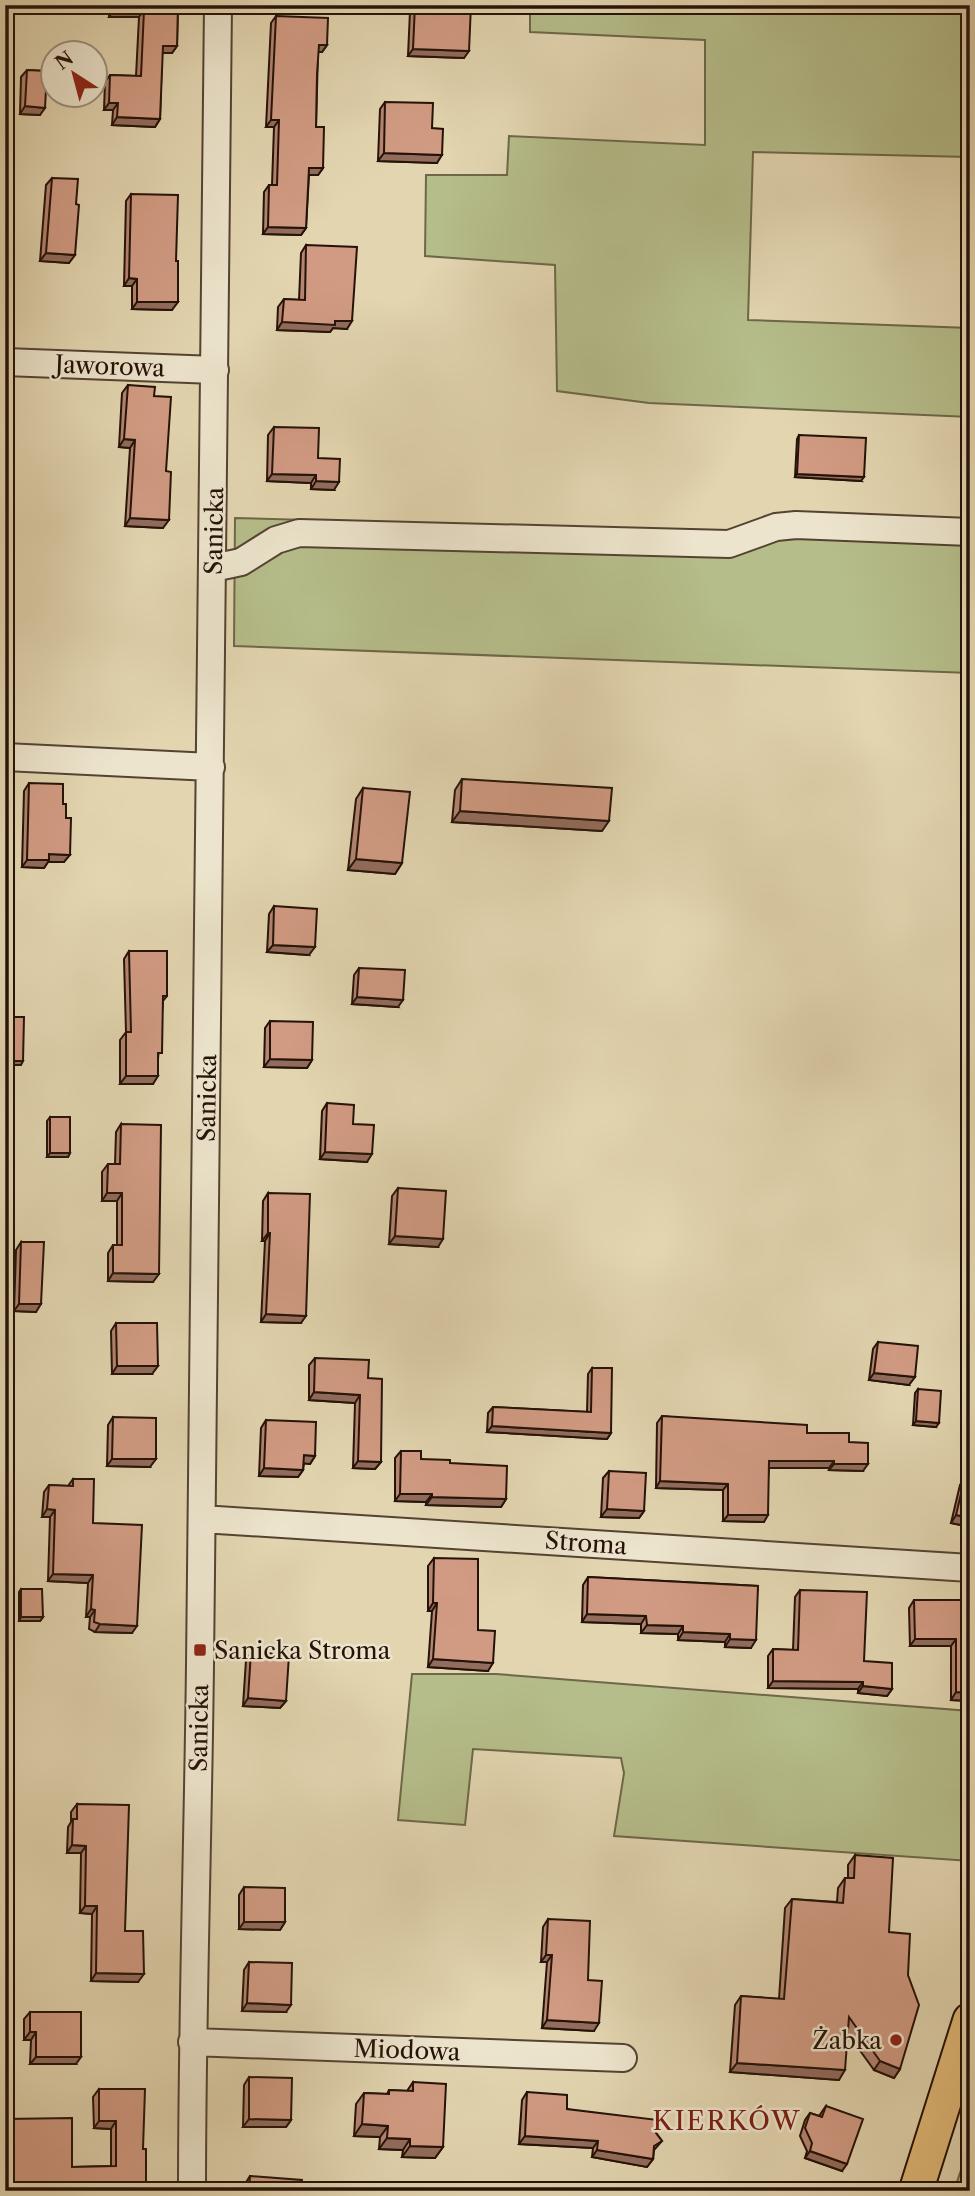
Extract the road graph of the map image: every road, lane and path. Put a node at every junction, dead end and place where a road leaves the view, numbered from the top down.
1 (218, 5) edge
2 (5, 362) edge
3 (215, 370) junction
4 (970, 532) edge
5 (213, 568) junction
6 (5, 757) edge
7 (211, 767) junction
8 (202, 1519) junction
9 (970, 1568) edge
10 (970, 2020) edge
11 (192, 2042) junction
12 (623, 2058) dead end
13 (192, 2191) edge
14 (916, 2191) edge

1 - 3 street, Sanicka
2 - 3 street, Jaworowa
3 - 5 street, Sanicka
4 - 5 street
5 - 7 street, Sanicka
6 - 7 street
7 - 8 street, Sanicka
8 - 9 street, Stroma
8 - 11 street, Sanicka
10 - 14 main road
11 - 12 street, Miodowa
11 - 13 street, Sanicka

